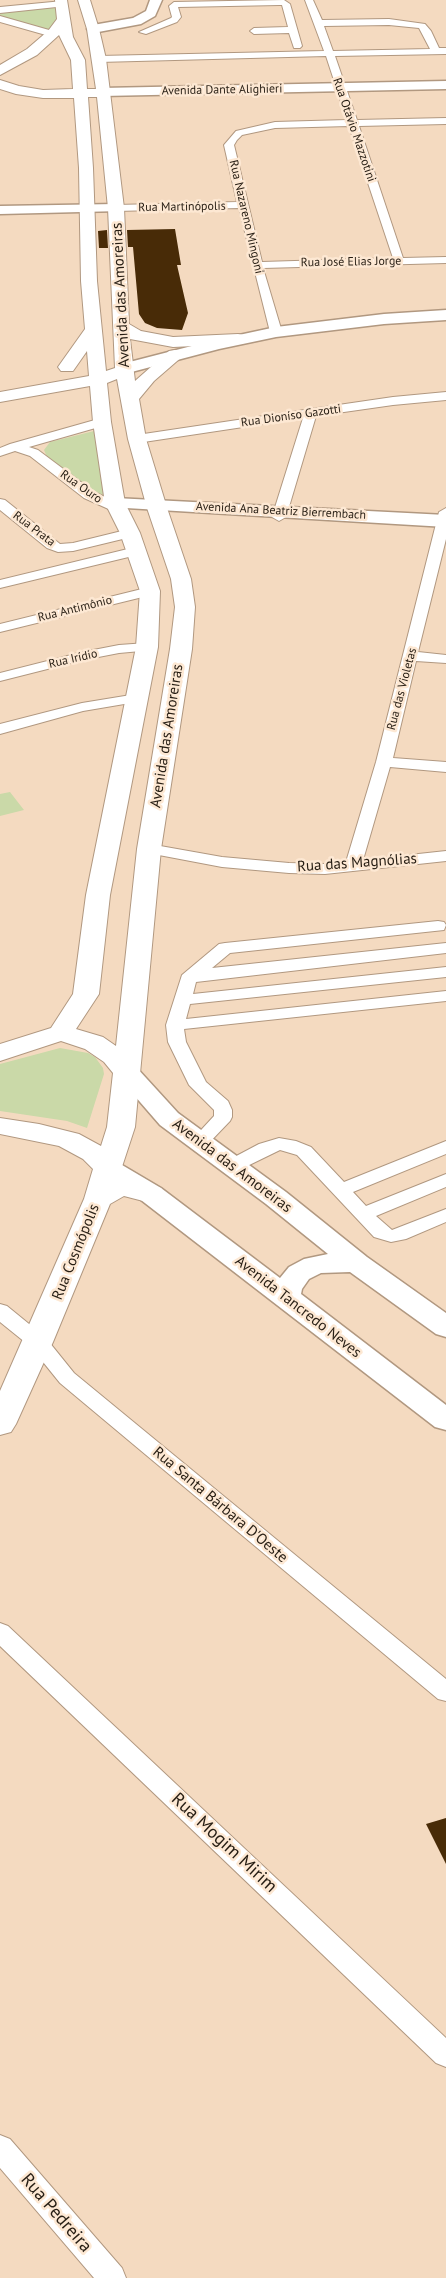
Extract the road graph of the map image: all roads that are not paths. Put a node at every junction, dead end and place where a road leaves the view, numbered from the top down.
1 (84, 0) edge
2 (156, 0) edge
3 (309, 0) edge
4 (62, 2) edge
5 (0, 10) edge
6 (0, 19) edge
7 (63, 20) junction
8 (319, 23) junction
9 (11, 26) edge
10 (93, 28) junction
11 (294, 30) junction
12 (254, 31) dead end
13 (143, 32) dead end
14 (53, 34) junction
15 (297, 46) junction
16 (327, 49) junction
17 (202, 50) dead end
18 (446, 50) edge
19 (436, 51) junction
20 (32, 52) junction
21 (99, 59) junction
22 (0, 71) edge
23 (0, 79) edge
24 (0, 84) edge
25 (446, 85) edge
26 (340, 87) junction
27 (102, 92) junction
28 (79, 93) junction
29 (43, 94) junction
30 (2, 100) dead end
31 (446, 121) edge
32 (352, 123) junction
33 (244, 205) junction
34 (116, 208) junction
35 (0, 210) edge
36 (86, 210) junction
37 (446, 260) edge
38 (399, 261) junction
39 (257, 264) junction
40 (446, 315) edge
41 (121, 326) junction
42 (94, 328) junction
43 (276, 332) junction
44 (238, 339) junction
45 (96, 355) junction
46 (175, 355) junction
47 (123, 360) junction
48 (67, 367) junction
49 (98, 379) junction
50 (0, 389) edge
51 (25, 392) junction
52 (446, 396) edge
53 (0, 397) edge
54 (130, 398) junction
55 (101, 413) junction
56 (311, 413) junction
57 (137, 439) junction
58 (41, 440) junction
59 (14, 448) junction
60 (0, 452) edge
61 (47, 462) junction
62 (0, 503) edge
63 (117, 505) junction
64 (156, 506) junction
65 (279, 514) junction
66 (445, 522) edge
67 (133, 542) junction
68 (0, 584) edge
69 (150, 590) junction
70 (0, 628) edge
71 (147, 646) junction
72 (412, 656) junction
73 (446, 659) edge
74 (0, 677) edge
75 (137, 698) junction
76 (0, 729) edge
77 (384, 762) junction
78 (446, 767) edge
79 (149, 849) junction
80 (446, 856) edge
81 (353, 866) junction
82 (438, 926) dead end
83 (446, 948) edge
84 (446, 972) edge
85 (191, 977) junction
86 (446, 996) edge
87 (182, 1000) junction
88 (175, 1025) junction
89 (60, 1033) junction
90 (0, 1053) edge
91 (127, 1072) junction
92 (0, 1126) edge
93 (200, 1142) junction
94 (446, 1147) edge
95 (232, 1166) junction
96 (108, 1168) junction
97 (446, 1180) edge
98 (341, 1190) junction
99 (151, 1194) junction
100 (98, 1199) junction
101 (364, 1214) junction
102 (446, 1215) edge
103 (358, 1263) junction
104 (286, 1297) junction
105 (0, 1311) edge
106 (446, 1328) edge
107 (38, 1342) junction
108 (445, 1422) edge
109 (0, 1424) edge
110 (0, 1632) edge
111 (446, 1692) edge
112 (446, 2055) edge
113 (0, 2148) edge
114 (112, 2278) edge

1 - 10 main road, Avenida das Amoreiras
2 - 10 street
3 - 8 street, Rua Otávio Mazzotini
4 - 5 street
4 - 7 main road, Avenida das Amoreiras
6 - 9 street
7 - 14 main road
7 - 28 main road, Avenida das Amoreiras
8 - 16 street, Rua Otávio Mazzotini
8 - 19 street
9 - 14 street
10 - 21 main road, Avenida das Amoreiras
11 - 12 street
11 - 13 street
11 - 15 street
14 - 20 main road
15 - 16 street
15 - 17 street
16 - 19 street
16 - 21 street
16 - 26 street, Rua Otávio Mazzotini
18 - 19 street
20 - 22 main road
20 - 23 main road
21 - 27 main road, Avenida das Amoreiras
24 - 29 main road, Avenida Dante Alighieri
25 - 26 street, Avenida Dante Alighieri
26 - 27 street, Avenida Dante Alighieri
26 - 32 street, Rua Otávio Mazzotini
27 - 28 main road, Avenida Dante Alighieri
27 - 34 main road, Avenida das Amoreiras
28 - 29 main road, Avenida Dante Alighieri
28 - 36 main road, Avenida das Amoreiras
29 - 30 main road
31 - 32 street, Rua Nazareno Mingoni
32 - 33 street, Rua Nazareno Mingoni
32 - 38 street, Rua Otávio Mazzotini
33 - 34 street, Rua Martinópolis
33 - 39 street, Rua Nazareno Mingoni
34 - 36 street, Rua Martinópolis
34 - 41 main road, Avenida das Amoreiras
35 - 36 street, Rua Martinópolis
36 - 42 main road, Avenida das Amoreiras
37 - 38 street, Rua José Elias Jorge
38 - 39 street, Rua José Elias Jorge
39 - 43 street, Rua Nazareno Mingoni
40 - 43 street
41 - 44 main road
41 - 47 main road, Avenida das Amoreiras
42 - 45 main road, Avenida das Amoreiras
42 - 48 main road
43 - 44 street
44 - 46 street
44 - 47 street
45 - 47 main road
45 - 48 main road
45 - 49 main road, Avenida das Amoreiras
46 - 47 street
46 - 54 main road
47 - 49 main road
47 - 54 main road, Avenida das Amoreiras
48 - 50 main road
49 - 51 main road
49 - 55 main road, Avenida das Amoreiras
51 - 53 main road
51 - 55 main road
52 - 56 street, Rua Dioníso Gazotti
54 - 57 main road, Avenida das Amoreiras
55 - 58 street
55 - 63 main road, Avenida das Amoreiras
56 - 57 street, Rua Dioníso Gazotti
56 - 65 street
57 - 64 main road, Avenida das Amoreiras
58 - 59 street
58 - 61 street, Rua Ouro
59 - 60 street
59 - 61 street, Rua Ouro
61 - 63 street, Rua Ouro
62 - 67 street, Rua Prata
63 - 64 street, Avenida Ana Beatriz Bierrembach
63 - 67 main road, Avenida das Amoreiras
64 - 65 street, Avenida Ana Beatriz Bierrembach
64 - 79 main road, Avenida das Amoreiras
65 - 66 street, Avenida Ana Beatriz Bierrembach
66 - 72 street, Rua das Violetas
67 - 68 street
67 - 69 main road, Avenida das Amoreiras
69 - 70 street, Rua Antimônio
69 - 71 main road, Avenida das Amoreiras
71 - 74 street, Rua Irídio
71 - 75 main road, Avenida das Amoreiras
72 - 73 street
72 - 77 street, Rua das Violetas
75 - 76 street
75 - 89 main road, Avenida das Amoreiras
77 - 78 street
77 - 81 street, Rua das Violetas
79 - 81 street, Rua das Magnólias
79 - 91 main road, Avenida das Amoreiras
80 - 81 street, Rua das Magnólias
82 - 85 street
83 - 85 street
84 - 87 street
85 - 87 street
86 - 88 street
87 - 88 street
88 - 93 street
89 - 90 main road
89 - 91 main road
91 - 93 street, Avenida das Amoreiras
91 - 96 main road, Rua Cosmópolis
92 - 96 main road
93 - 95 street, Avenida das Amoreiras
94 - 98 street
95 - 98 street
95 - 103 street, Avenida das Amoreiras
96 - 99 street, Avenida Tancredo Neves
96 - 100 main road, Rua Cosmópolis
97 - 101 street
98 - 101 street
99 - 100 main road
99 - 104 street, Avenida Tancredo Neves
100 - 107 main road, Rua Cosmópolis
101 - 102 street
103 - 104 street
103 - 106 street, Avenida das Amoreiras
104 - 108 street, Avenida Tancredo Neves
105 - 107 street, Rua Santa Bárbara D'Oeste
107 - 109 main road, Rua Cosmópolis
107 - 111 street, Rua Santa Bárbara D'Oeste
110 - 112 street, Rua Mogim Mirim
113 - 114 street, Rua Pedreira

